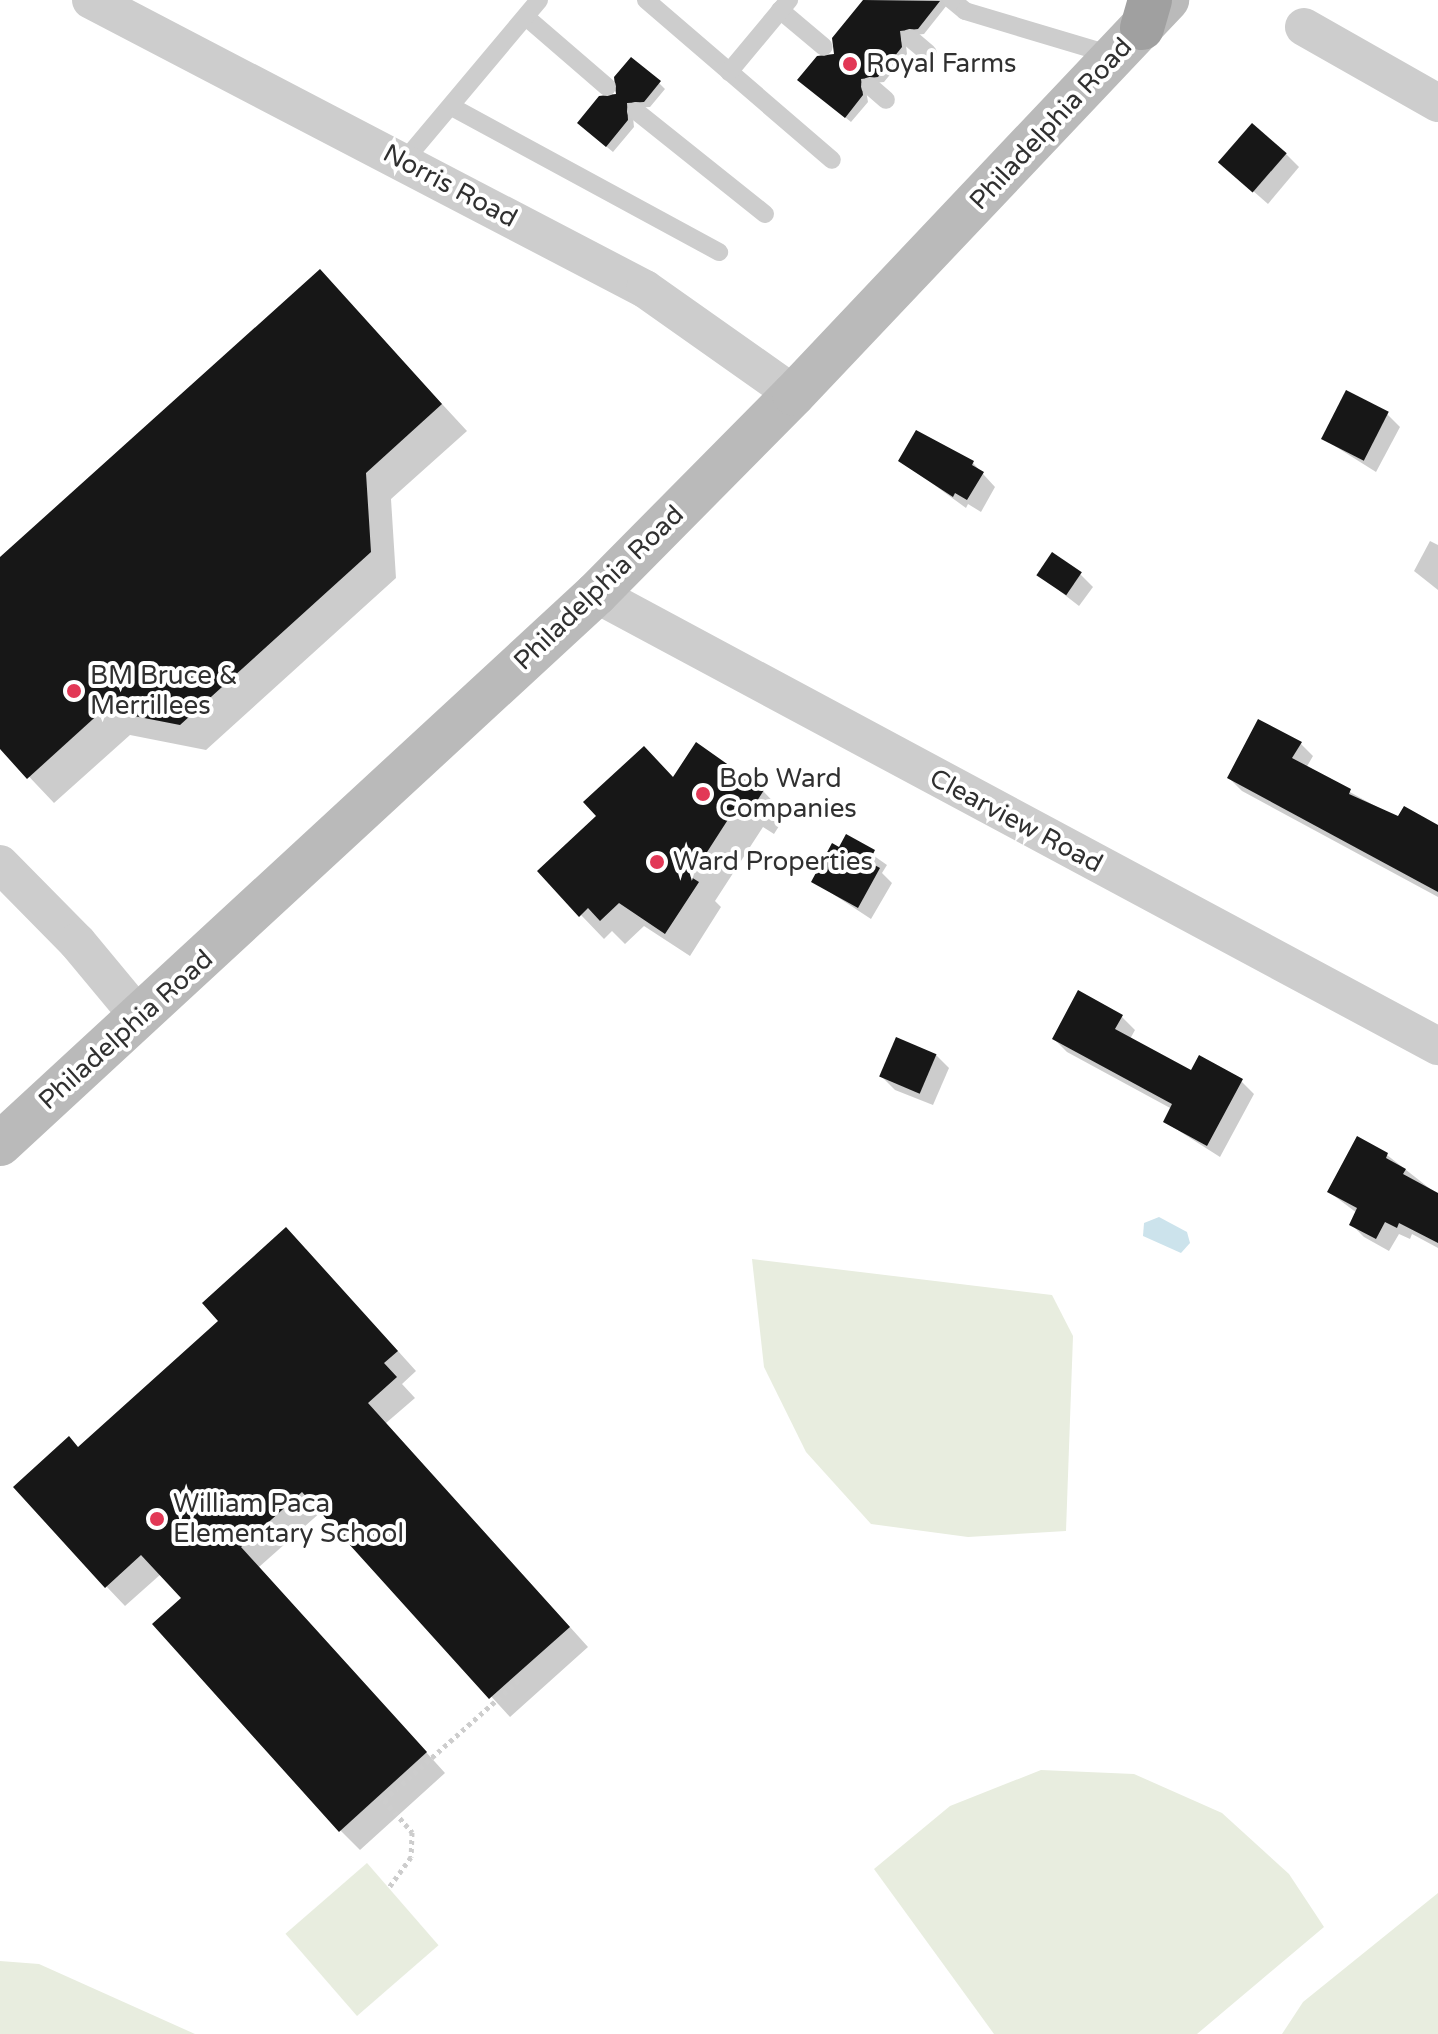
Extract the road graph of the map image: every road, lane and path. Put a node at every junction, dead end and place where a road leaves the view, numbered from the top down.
1 (91, 0) edge
2 (539, 0) edge
3 (646, 0) edge
4 (964, 4) edge
5 (784, 5) edge
6 (526, 17) junction
7 (1143, 21) edge
8 (1304, 27) dead end
9 (910, 38) dead end
10 (824, 47) dead end
11 (928, 53) dead end
12 (729, 72) junction
13 (870, 86) dead end
14 (607, 87) dead end
15 (886, 100) dead end
16 (1438, 103) edge
17 (452, 107) junction
18 (636, 111) dead end
19 (832, 160) dead end
20 (404, 161) junction
21 (765, 214) dead end
22 (719, 252) dead end
23 (794, 394) junction
24 (596, 594) junction
25 (0, 864) edge
26 (140, 1018) junction
27 (1438, 1046) edge
28 (0, 1144) edge
29 (515, 1676) dead end
30 (389, 1887) dead end

1 - 20 street, Norris Road
2 - 6 lane
3 - 12 lane
4 - 7 lane
5 - 10 lane
5 - 12 lane
6 - 14 lane
6 - 17 lane
7 - 23 main road, Philadelphia Road
8 - 16 street
9 - 11 lane
12 - 19 lane
13 - 15 lane
17 - 20 lane
17 - 22 lane
18 - 21 lane
20 - 23 street, Norris Road
23 - 24 main road, Philadelphia Road
24 - 26 main road, Philadelphia Road
24 - 27 street, Clearview Road
25 - 26 street
26 - 28 main road, Philadelphia Road
29 - 30 path

